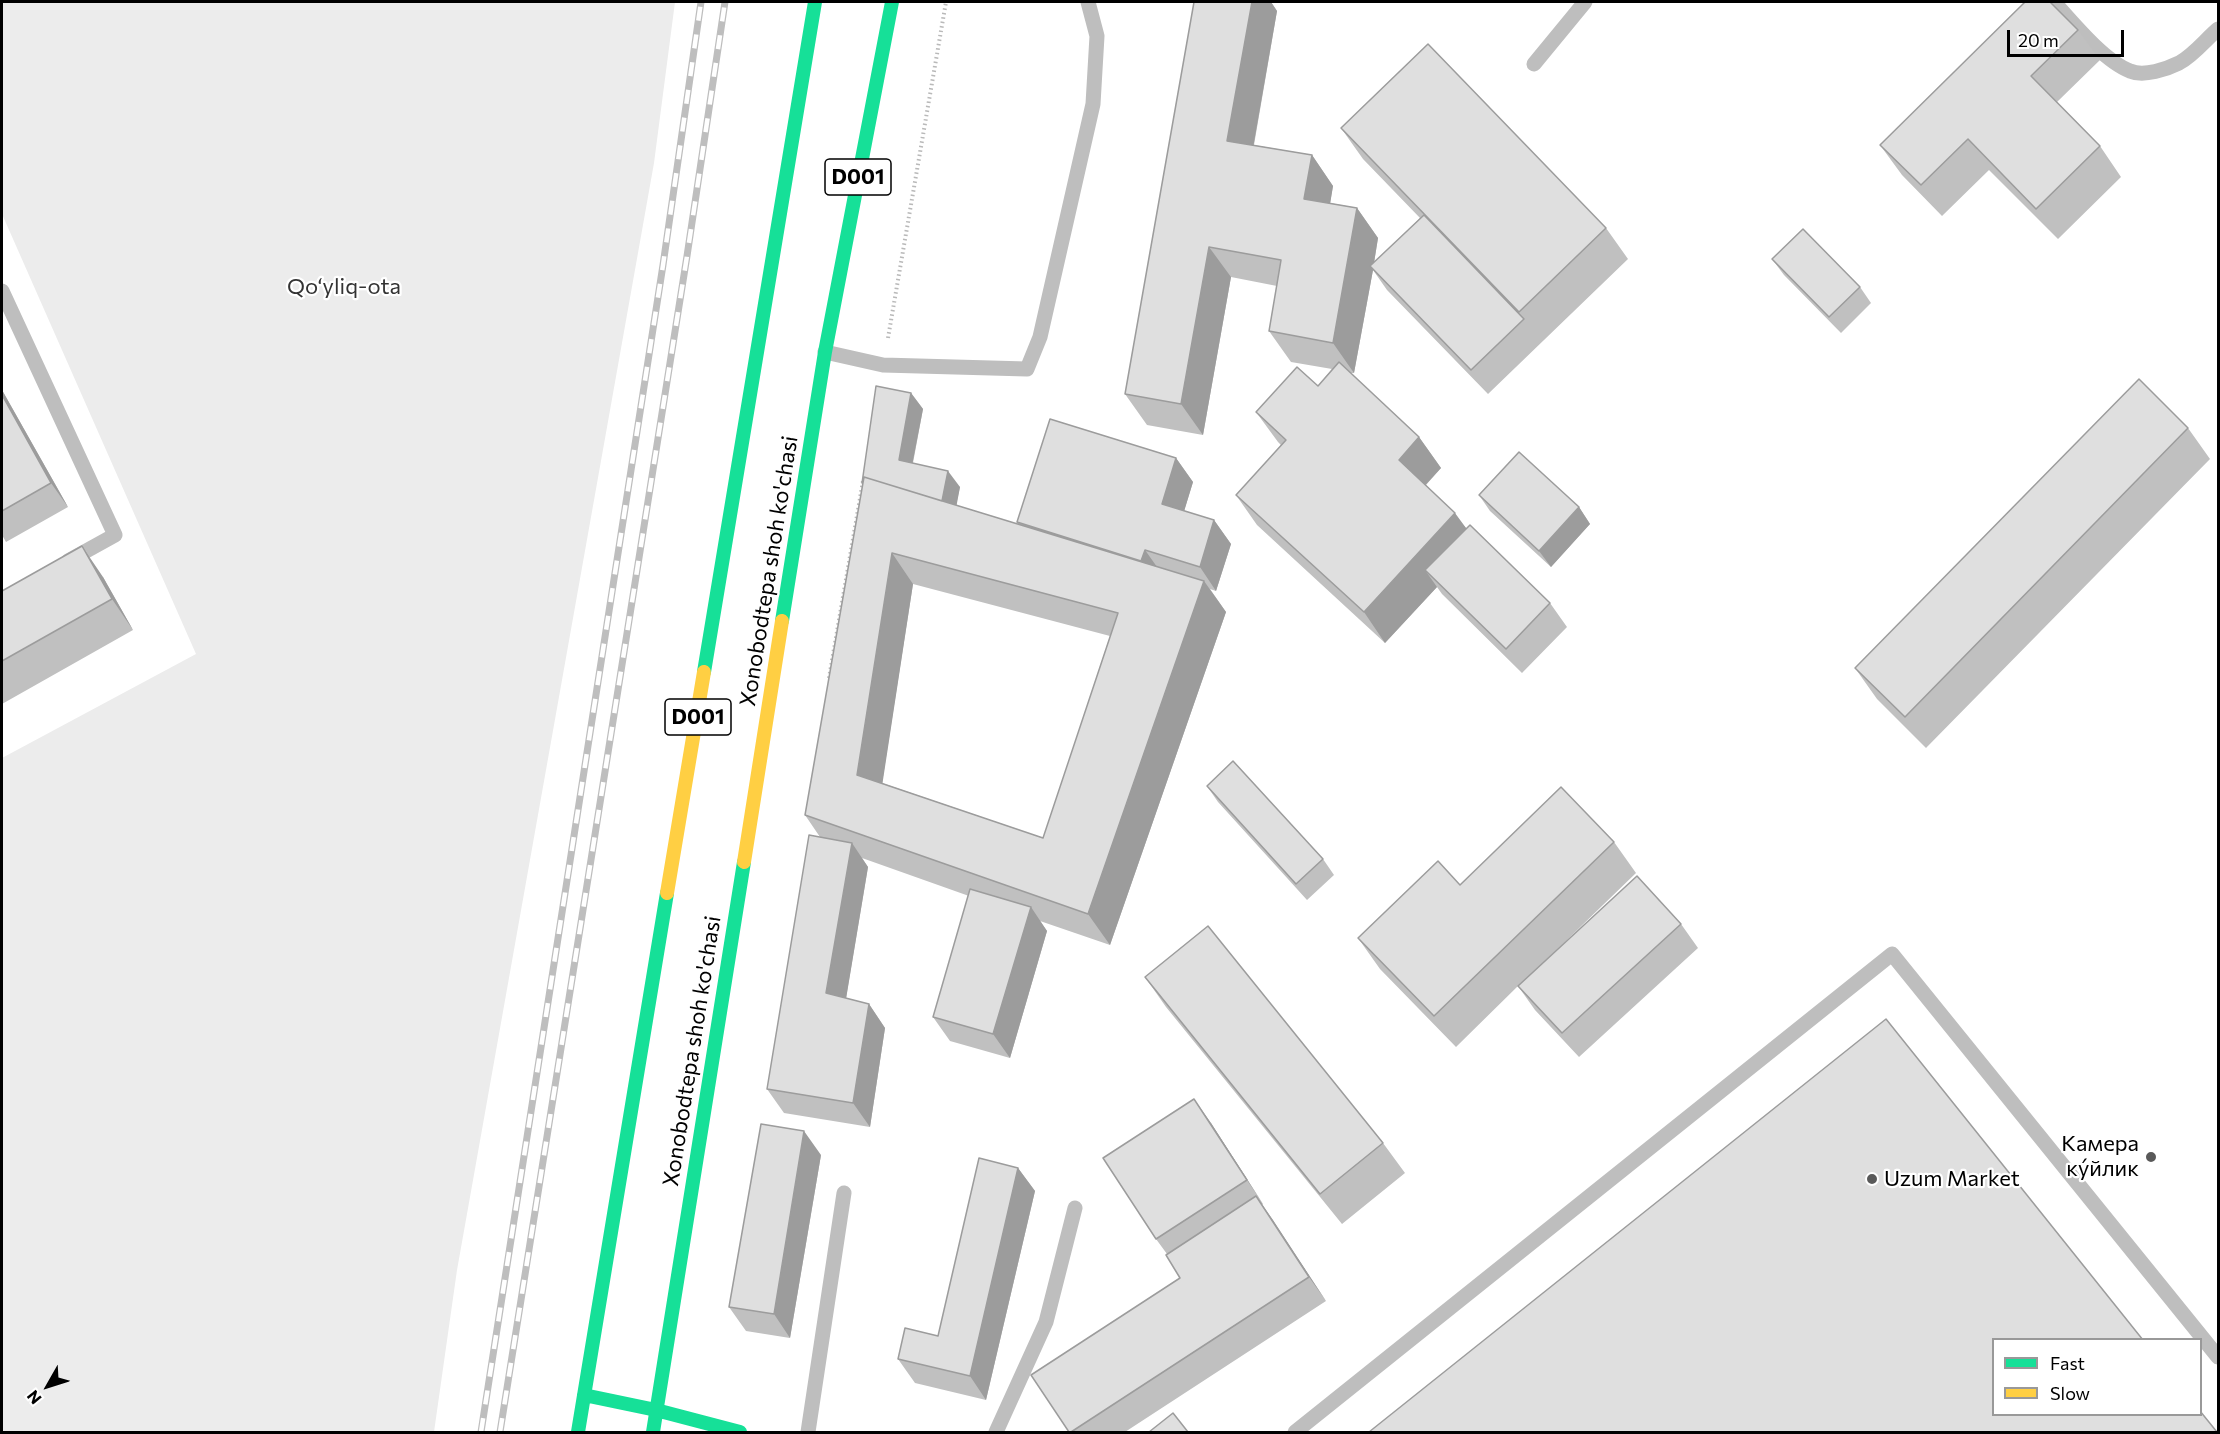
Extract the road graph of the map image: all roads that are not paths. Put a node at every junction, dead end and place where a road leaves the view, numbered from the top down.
1 (815, 2) edge
2 (891, 2) edge
3 (1088, 2) edge
4 (1584, 2) edge
5 (2054, 2) edge
6 (2218, 29) edge
7 (1534, 64) dead end
8 (2, 291) edge
9 (825, 352) junction
10 (53, 569) edge
11 (844, 1193) dead end
12 (1075, 1208) dead end
13 (2218, 1357) edge
14 (585, 1395) junction
15 (656, 1410) junction
16 (578, 1432) edge
17 (653, 1432) edge
18 (740, 1432) edge
19 (808, 1432) edge
20 (996, 1432) edge
21 (1295, 1432) edge

1 - 14 main road, Xonobodtepa shoh ko'chasi / D001
2 - 9 main road, Xonobodtepa shoh ko'chasi / D001
3 - 9 lane
4 - 7 lane
5 - 6 lane
8 - 10 lane
9 - 15 main road, Xonobodtepa shoh ko'chasi / D001
11 - 19 lane
12 - 20 lane
13 - 21 lane
14 - 15 main road
14 - 16 main road, Xonobodtepa shoh ko'chasi / D001
15 - 17 main road, Xonobodtepa shoh ko'chasi / D001
15 - 18 main road

